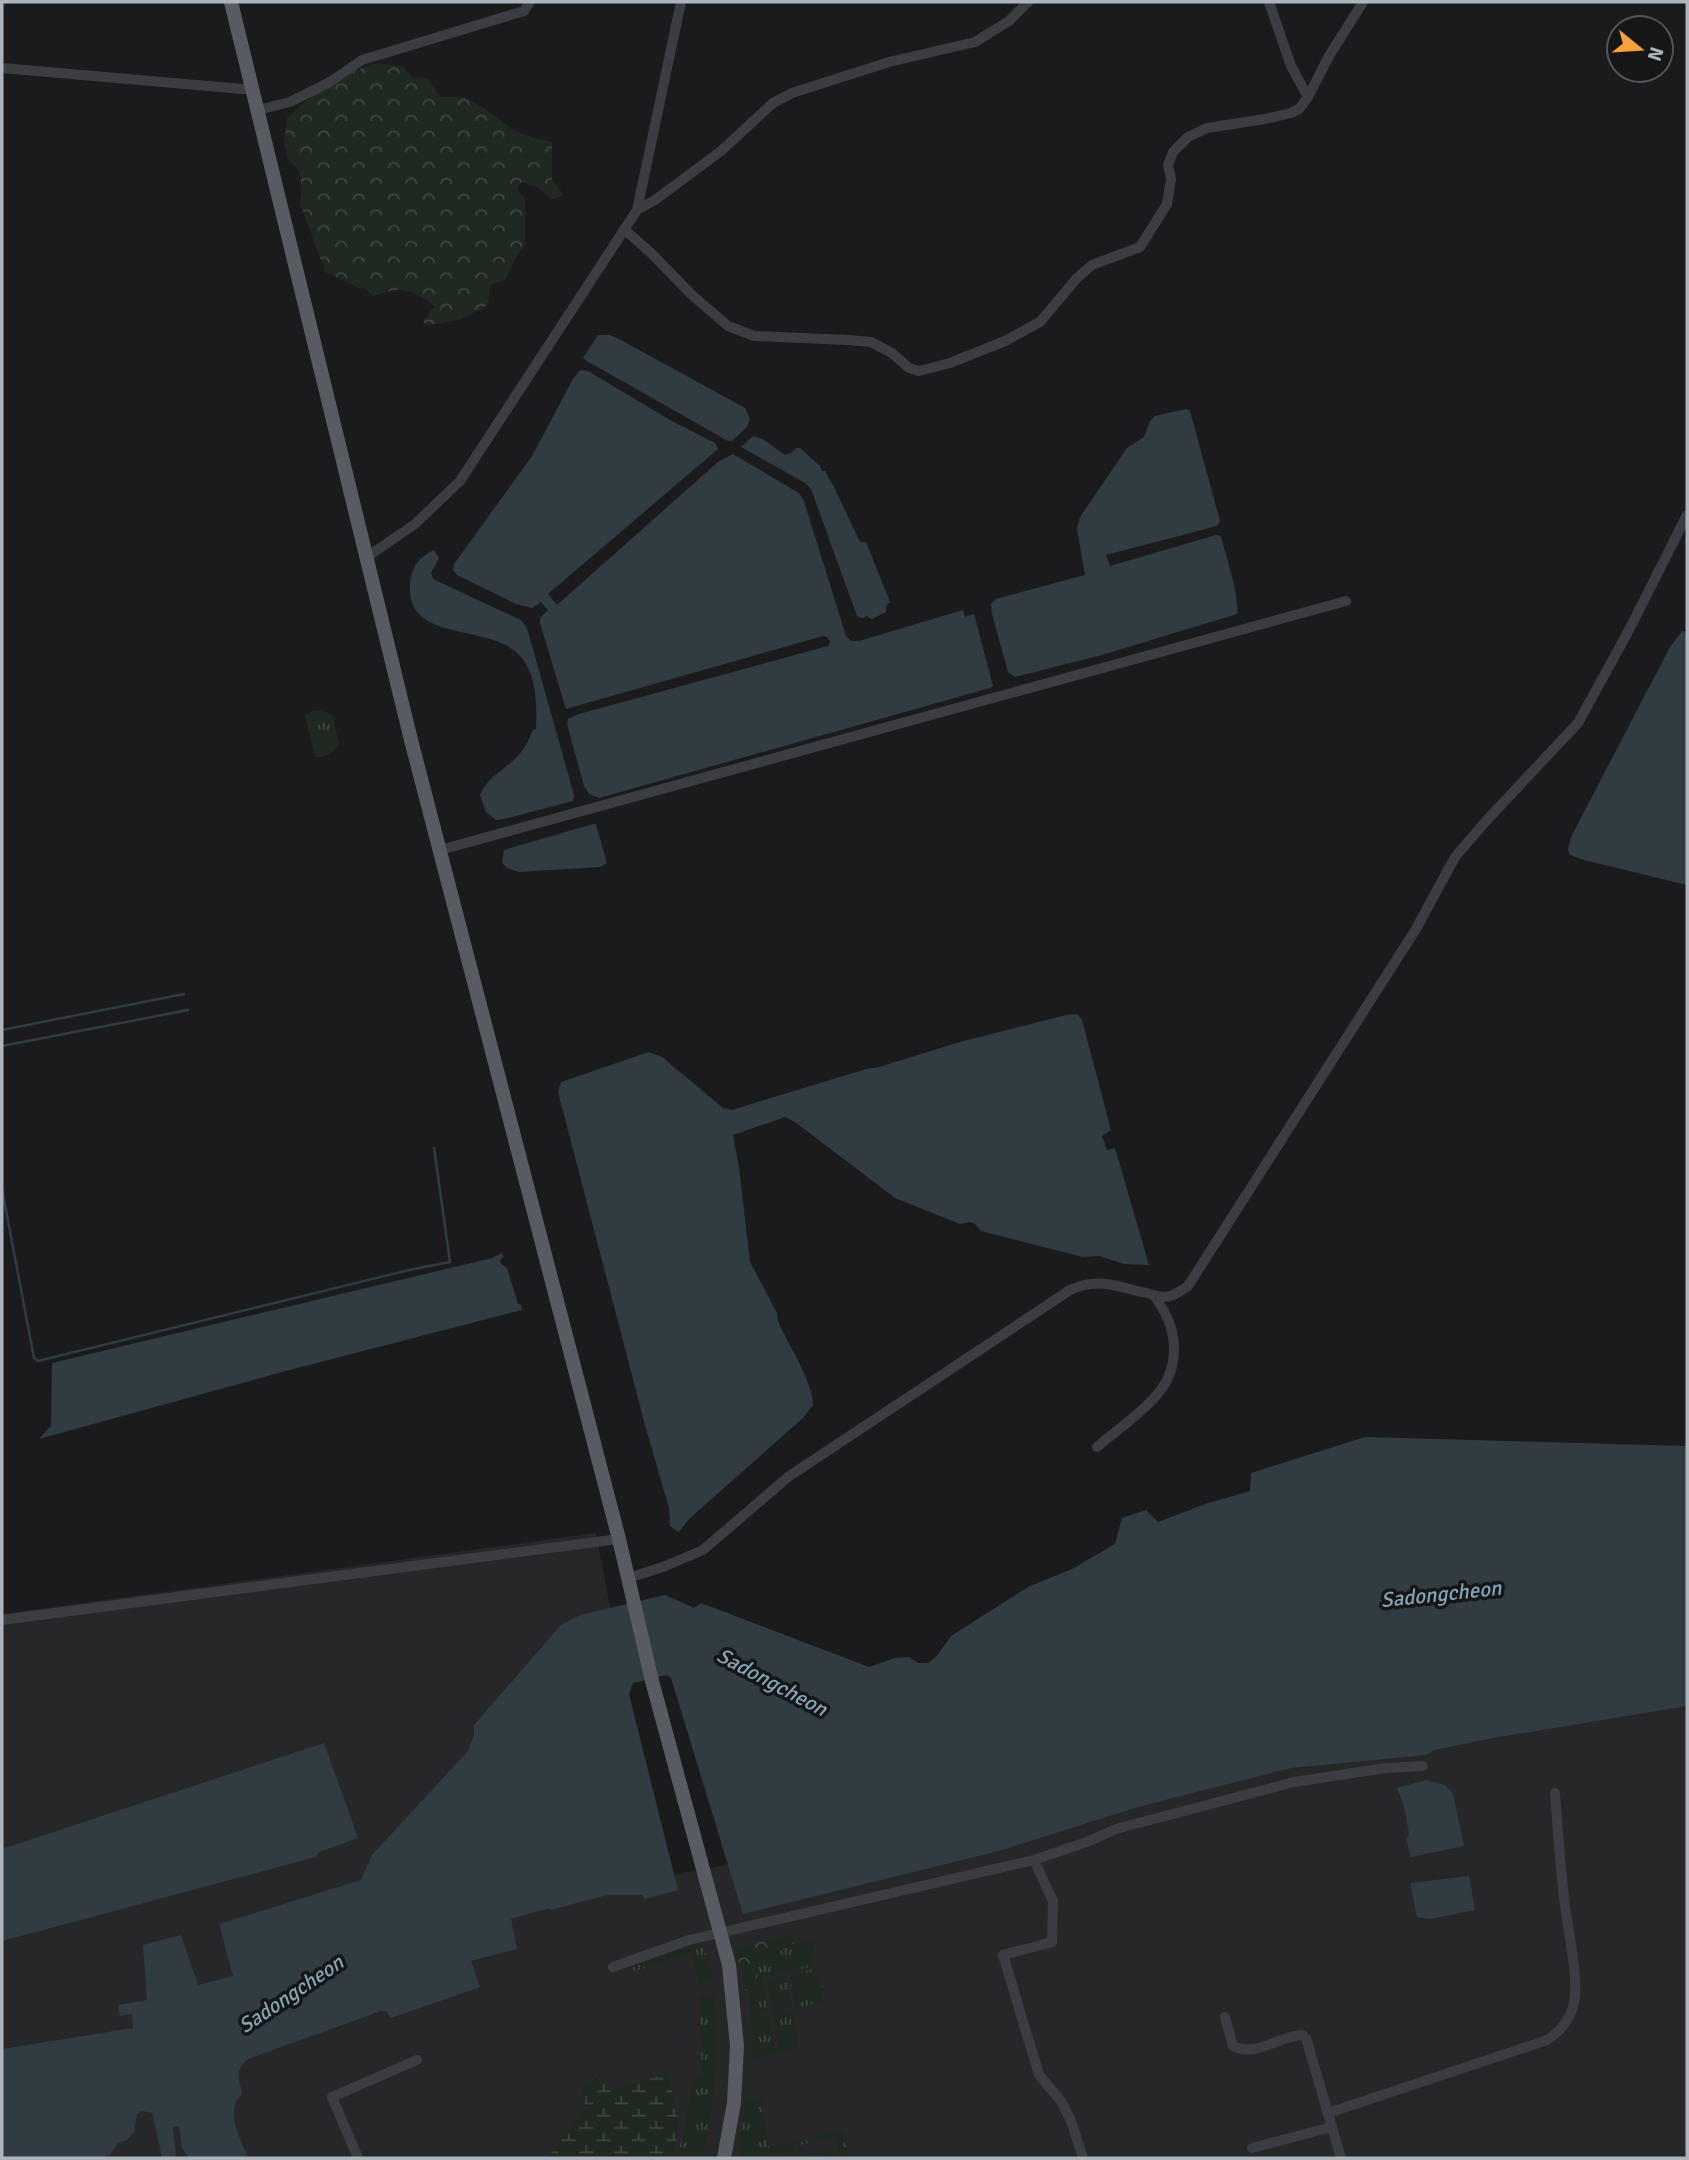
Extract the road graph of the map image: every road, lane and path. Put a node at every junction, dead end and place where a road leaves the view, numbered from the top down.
1 (231, 2) edge
2 (530, 2) edge
3 (681, 2) edge
4 (1028, 2) edge
5 (1269, 2) edge
6 (1363, 2) edge
7 (2, 68) edge
8 (254, 90) junction
9 (1308, 97) junction
10 (258, 110) junction
11 (637, 211) junction
12 (625, 230) junction
13 (1687, 515) edge
14 (368, 557) junction
15 (1346, 601) dead end
16 (440, 850) junction
17 (1154, 1295) junction
18 (1097, 1447) dead end
19 (619, 1539) junction
20 (628, 1578) junction
21 (2, 1620) edge
22 (1423, 1766) dead end
23 (1555, 1793) dead end
24 (1034, 1860) junction
25 (719, 1934) junction
26 (613, 1967) dead end
27 (1225, 2017) dead end
28 (417, 2060) dead end
29 (1328, 2113) junction
30 (1332, 2127) junction
31 (1252, 2148) dead end
32 (358, 2158) edge
33 (724, 2158) edge
34 (1083, 2158) edge
35 (1341, 2158) edge

1 - 8 main road
2 - 10 street
3 - 11 street
4 - 11 street
5 - 9 street
6 - 9 street
7 - 8 street
8 - 10 main road
9 - 12 street
10 - 14 main road
11 - 12 street
12 - 14 street
13 - 17 street
14 - 16 main road
15 - 16 street
16 - 19 main road
17 - 18 street
17 - 20 street
19 - 20 main road
19 - 21 street
20 - 25 main road
22 - 24 street
23 - 29 street
24 - 25 street
24 - 34 street
25 - 26 street
25 - 33 main road
27 - 29 street
28 - 32 street
29 - 30 street
30 - 31 street
30 - 35 street

